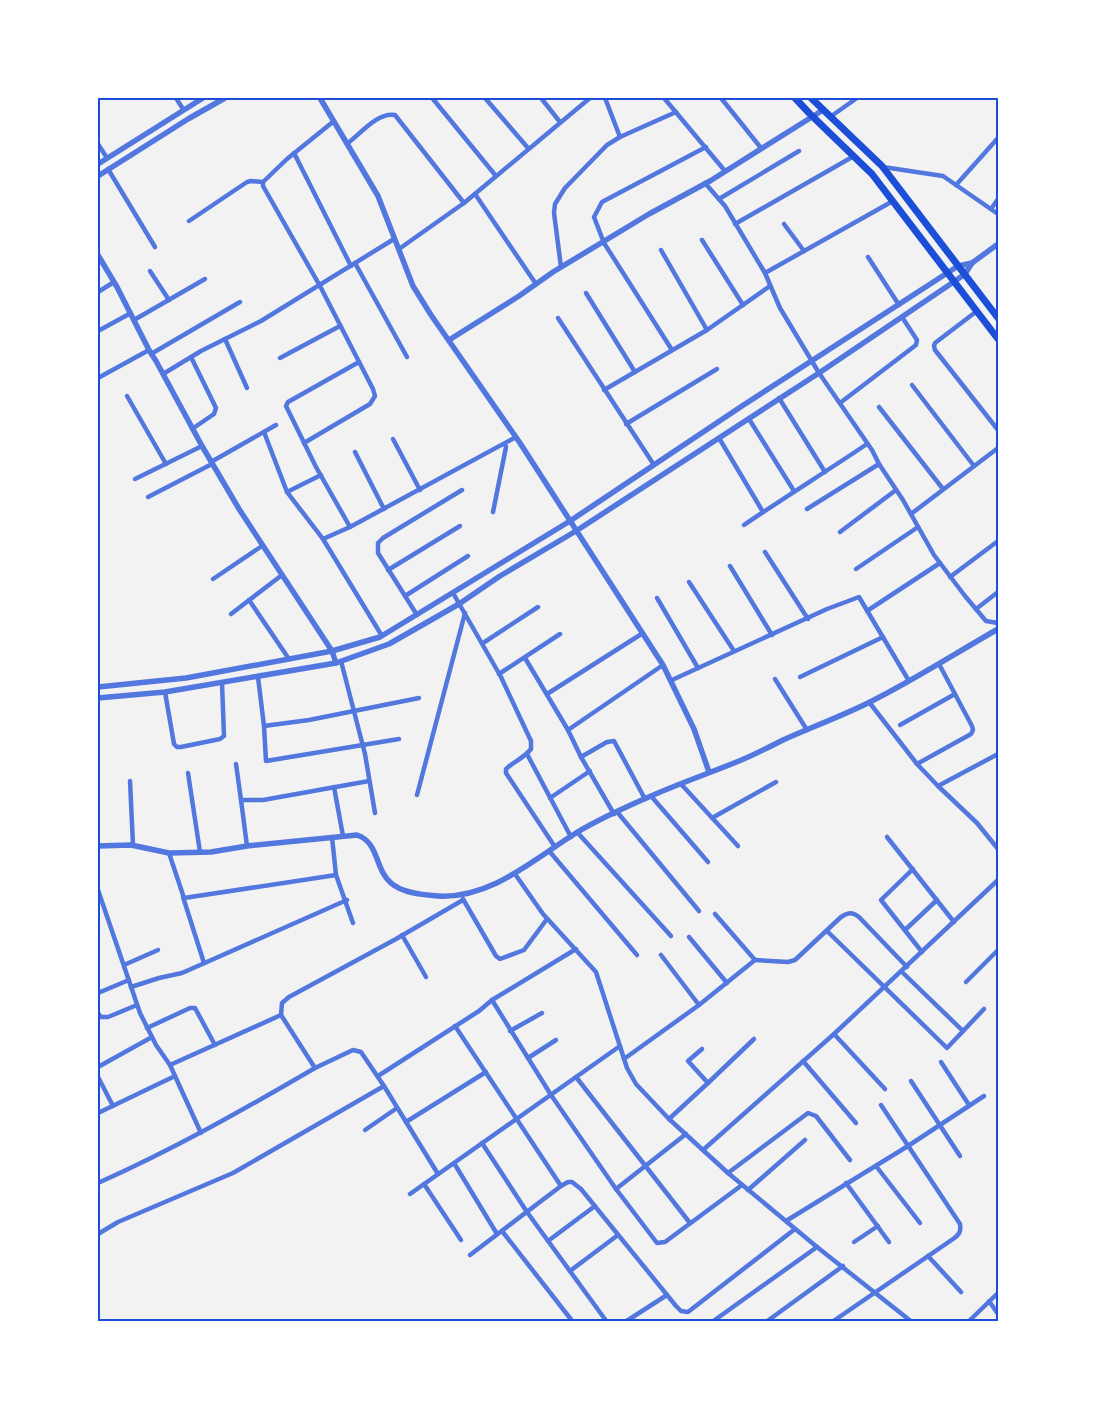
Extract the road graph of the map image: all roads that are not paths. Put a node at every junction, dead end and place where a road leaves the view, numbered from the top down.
1 (176, 98) edge
2 (203, 98) edge
3 (225, 98) edge
4 (320, 98) edge
5 (485, 98) edge
6 (541, 98) edge
7 (590, 98) edge
8 (604, 98) edge
9 (664, 98) edge
10 (721, 98) edge
11 (795, 98) edge
12 (811, 98) edge
13 (857, 98) edge
14 (432, 99) edge
15 (183, 109) junction
16 (823, 110) junction
17 (676, 112) junction
18 (813, 117) junction
19 (830, 117) junction
20 (334, 122) junction
21 (560, 122) junction
22 (620, 137) junction
23 (998, 138) edge
24 (348, 143) junction
25 (98, 144) edge
26 (706, 147) junction
27 (528, 148) junction
28 (761, 148) junction
29 (799, 151) dead end
30 (294, 152) junction
31 (854, 156) junction
32 (107, 158) junction
33 (98, 164) edge
34 (882, 166) junction
35 (108, 169) junction
36 (725, 171) junction
37 (98, 176) edge
38 (496, 176) junction
39 (263, 182) junction
40 (706, 183) junction
41 (956, 185) junction
42 (475, 194) junction
43 (719, 199) junction
44 (998, 199) edge
45 (893, 201) junction
46 (464, 203) junction
47 (991, 209) junction
48 (998, 214) edge
49 (189, 221) dead end
50 (735, 224) junction
51 (784, 224) dead end
52 (394, 239) junction
53 (702, 240) dead end
54 (604, 243) junction
55 (998, 244) edge
56 (155, 247) dead end
57 (399, 249) junction
58 (661, 250) dead end
59 (804, 251) junction
60 (98, 255) edge
61 (868, 257) dead end
62 (972, 263) junction
63 (353, 265) junction
64 (958, 266) junction
65 (561, 268) junction
66 (150, 270) dead end
67 (765, 273) junction
68 (948, 273) junction
69 (965, 274) junction
70 (205, 278) dead end
71 (955, 281) junction
72 (114, 282) junction
73 (536, 284) junction
74 (320, 286) junction
75 (770, 286) junction
76 (98, 292) edge
77 (586, 293) dead end
78 (169, 300) junction
79 (240, 302) dead end
80 (743, 305) junction
81 (899, 305) junction
82 (977, 310) junction
83 (131, 313) junction
84 (902, 317) junction
85 (558, 318) dead end
86 (998, 318) edge
87 (134, 320) junction
88 (340, 326) junction
89 (706, 330) junction
90 (98, 331) edge
91 (998, 338) edge
92 (225, 339) junction
93 (449, 340) junction
94 (672, 350) junction
95 (150, 352) junction
96 (190, 357) junction
97 (407, 357) dead end
98 (280, 358) dead end
99 (812, 361) junction
100 (359, 362) junction
101 (717, 369) dead end
102 (635, 372) junction
103 (819, 372) junction
104 (163, 374) junction
105 (98, 378) edge
106 (912, 385) dead end
107 (247, 388) dead end
108 (604, 390) junction
109 (127, 396) dead end
110 (779, 398) junction
111 (840, 403) junction
112 (879, 407) dead end
113 (749, 419) junction
114 (626, 424) junction
115 (276, 425) dead end
116 (192, 429) junction
117 (998, 430) edge
118 (264, 432) junction
119 (516, 438) junction
120 (719, 438) junction
121 (392, 439) dead end
122 (304, 443) junction
123 (505, 444) junction
124 (868, 444) junction
125 (202, 446) junction
126 (998, 448) edge
127 (355, 452) dead end
128 (212, 463) junction
129 (166, 464) junction
130 (879, 464) junction
131 (654, 465) junction
132 (974, 466) junction
133 (826, 472) junction
134 (321, 475) junction
135 (135, 479) dead end
136 (943, 489) junction
137 (420, 490) junction
138 (462, 490) dead end
139 (896, 490) junction
140 (794, 491) junction
141 (287, 492) junction
142 (148, 497) dead end
143 (384, 509) junction
144 (807, 510) dead end
145 (493, 512) dead end
146 (763, 512) junction
147 (911, 514) junction
148 (570, 521) junction
149 (744, 525) dead end
150 (460, 526) dead end
151 (350, 527) junction
152 (918, 527) junction
153 (576, 531) junction
154 (840, 532) dead end
155 (323, 539) junction
156 (998, 541) edge
157 (262, 546) junction
158 (765, 552) dead end
159 (468, 556) dead end
160 (940, 563) junction
161 (730, 566) dead end
162 (856, 569) dead end
163 (388, 570) junction
164 (282, 575) junction
165 (950, 577) junction
166 (213, 579) dead end
167 (689, 582) dead end
168 (998, 592) edge
169 (453, 593) junction
170 (405, 596) junction
171 (657, 598) dead end
172 (250, 600) junction
173 (459, 604) junction
174 (538, 607) dead end
175 (976, 609) junction
176 (867, 611) junction
177 (465, 613) junction
178 (231, 614) dead end
179 (417, 615) junction
180 (808, 619) junction
181 (998, 623) edge
182 (998, 629) edge
183 (643, 633) junction
184 (560, 634) dead end
185 (772, 635) junction
186 (382, 636) junction
187 (882, 637) junction
188 (483, 643) junction
189 (332, 651) junction
190 (734, 651) junction
191 (525, 658) junction
192 (289, 659) junction
193 (339, 662) junction
194 (939, 664) junction
195 (663, 665) junction
196 (698, 668) junction
197 (500, 674) junction
198 (258, 677) junction
199 (800, 677) dead end
200 (775, 679) dead end
201 (672, 680) junction
202 (909, 681) junction
203 (222, 683) junction
204 (98, 687) edge
205 (165, 692) junction
206 (547, 694) junction
207 (956, 694) junction
208 (98, 698) edge
209 (419, 698) dead end
210 (869, 702) junction
211 (355, 711) junction
212 (900, 725) dead end
213 (264, 726) junction
214 (568, 730) junction
215 (807, 730) junction
216 (399, 739) dead end
217 (363, 746) junction
218 (526, 754) junction
219 (998, 754) edge
220 (581, 756) junction
221 (236, 764) dead end
222 (917, 764) junction
223 (590, 771) junction
224 (709, 772) junction
225 (188, 773) dead end
226 (130, 781) dead end
227 (369, 781) junction
228 (776, 782) dead end
229 (681, 784) junction
230 (938, 786) junction
231 (334, 787) junction
232 (417, 795) dead end
233 (550, 798) junction
234 (648, 798) junction
235 (241, 800) junction
236 (375, 813) dead end
237 (616, 813) junction
238 (712, 818) junction
239 (577, 832) junction
240 (343, 836) junction
241 (332, 837) junction
242 (571, 837) junction
243 (887, 837) dead end
244 (133, 845) junction
245 (98, 846) edge
246 (247, 846) junction
247 (738, 846) dead end
248 (556, 848) junction
249 (998, 849) edge
250 (200, 852) junction
251 (550, 852) junction
252 (170, 853) junction
253 (708, 862) dead end
254 (913, 869) junction
255 (336, 874) junction
256 (515, 874) junction
257 (998, 880) edge
258 (98, 890) edge
259 (462, 898) junction
260 (346, 900) junction
261 (937, 900) junction
262 (100, 905) edge
263 (699, 911) dead end
264 (715, 914) dead end
265 (547, 919) junction
266 (954, 922) junction
267 (353, 923) dead end
268 (905, 930) junction
269 (827, 931) junction
270 (402, 935) junction
271 (671, 936) dead end
272 (688, 937) dead end
273 (158, 950) dead end
274 (576, 950) junction
275 (998, 950) edge
276 (922, 952) junction
277 (637, 955) dead end
278 (661, 955) dead end
279 (755, 960) junction
280 (204, 963) junction
281 (124, 964) junction
282 (907, 967) junction
283 (902, 972) junction
284 (426, 977) dead end
285 (129, 980) junction
286 (966, 982) dead end
287 (727, 983) junction
288 (131, 987) junction
289 (884, 988) junction
290 (98, 993) edge
291 (492, 1000) junction
292 (137, 1005) junction
293 (699, 1005) junction
294 (984, 1009) dead end
295 (542, 1012) dead end
296 (98, 1013) edge
297 (281, 1015) junction
298 (455, 1026) junction
299 (147, 1028) junction
300 (510, 1031) junction
301 (963, 1031) junction
302 (834, 1034) junction
303 (152, 1037) junction
304 (754, 1039) dead end
305 (556, 1040) dead end
306 (215, 1045) junction
307 (620, 1046) junction
308 (702, 1049) dead end
309 (528, 1058) junction
310 (624, 1059) junction
311 (803, 1061) junction
312 (941, 1062) dead end
313 (170, 1065) junction
314 (98, 1068) edge
315 (315, 1068) junction
316 (486, 1072) junction
317 (175, 1076) junction
318 (378, 1076) junction
319 (98, 1077) edge
320 (576, 1077) junction
321 (911, 1081) dead end
322 (708, 1083) junction
323 (384, 1086) junction
324 (885, 1089) dead end
325 (551, 1095) junction
326 (984, 1096) dead end
327 (881, 1105) dead end
328 (970, 1105) junction
329 (113, 1106) junction
330 (398, 1108) junction
331 (98, 1113) edge
332 (517, 1119) junction
333 (669, 1119) junction
334 (406, 1122) junction
335 (856, 1123) dead end
336 (940, 1125) junction
337 (365, 1130) dead end
338 (201, 1133) junction
339 (686, 1134) junction
340 (805, 1140) dead end
341 (482, 1144) junction
342 (908, 1146) junction
343 (703, 1150) junction
344 (960, 1156) dead end
345 (850, 1160) dead end
346 (454, 1163) junction
347 (645, 1166) junction
348 (876, 1166) junction
349 (728, 1173) junction
350 (438, 1174) junction
351 (98, 1183) edge
352 (846, 1183) junction
353 (424, 1184) junction
354 (742, 1185) junction
355 (561, 1186) junction
356 (616, 1189) junction
357 (748, 1190) junction
358 (410, 1194) dead end
359 (594, 1206) junction
360 (527, 1212) junction
361 (786, 1221) junction
362 (690, 1223) junction
363 (920, 1223) dead end
364 (878, 1226) junction
365 (795, 1229) junction
366 (502, 1231) junction
367 (98, 1234) edge
368 (498, 1234) junction
369 (618, 1235) junction
370 (461, 1240) dead end
371 (548, 1241) junction
372 (854, 1242) dead end
373 (889, 1242) dead end
374 (817, 1247) junction
375 (470, 1255) dead end
376 (928, 1256) junction
377 (843, 1266) junction
378 (570, 1271) junction
379 (961, 1292) dead end
380 (876, 1293) junction
381 (998, 1293) edge
382 (667, 1295) junction
383 (989, 1301) junction
384 (998, 1314) edge
385 (573, 1322) edge
386 (607, 1322) edge
387 (625, 1322) edge
388 (712, 1322) edge
389 (766, 1322) edge
390 (832, 1322) edge
391 (912, 1322) edge
392 (968, 1322) edge

1 - 15 street
2 - 15 street
3 - 35 street
4 - 20 street
5 - 27 street
6 - 21 street
7 - 21 street
8 - 22 street
9 - 17 street
10 - 28 street
11 - 18 main road
12 - 16 main road
13 - 19 street
14 - 38 street
15 - 32 street
16 - 18 street
16 - 19 main road
17 - 22 street
17 - 26 street
18 - 28 street
18 - 31 main road
19 - 34 main road
20 - 24 street
20 - 30 street
21 - 27 street
22 - 65 street
23 - 41 street
24 - 46 street
24 - 52 street
25 - 32 street
26 - 36 street
26 - 54 street
27 - 38 street
28 - 36 street
29 - 43 street
30 - 39 street
30 - 63 street
31 - 45 main road
31 - 50 street
32 - 33 street
34 - 41 street
34 - 64 main road
35 - 37 street
35 - 56 street
36 - 40 street
38 - 42 street
39 - 49 street
39 - 74 street
40 - 43 street
40 - 54 street
41 - 47 street
42 - 46 street
42 - 73 street
43 - 50 street
44 - 47 street
45 - 59 street
45 - 68 main road
46 - 57 street
47 - 48 street
50 - 67 street
51 - 59 street
52 - 57 street
52 - 63 street
53 - 80 street
54 - 65 street
54 - 94 street
55 - 62 street
57 - 93 street
58 - 89 street
59 - 67 street
60 - 72 street
61 - 81 street
62 - 64 street
62 - 69 street
63 - 74 street
63 - 97 street
64 - 68 street
64 - 69 main road
65 - 73 street
66 - 78 street
67 - 75 street
68 - 71 main road
68 - 81 street
69 - 71 street
69 - 86 main road
70 - 78 street
71 - 82 main road
71 - 84 street
72 - 76 street
72 - 83 street
73 - 93 street
74 - 88 street
74 - 92 street
75 - 80 street
75 - 99 street
77 - 102 street
78 - 87 street
79 - 95 street
80 - 89 street
81 - 99 street
82 - 91 main road
82 - 117 street
83 - 87 street
83 - 90 street
84 - 103 street
84 - 111 street
85 - 108 street
87 - 95 street
88 - 98 street
88 - 100 street
89 - 94 street
92 - 96 street
92 - 107 street
93 - 119 street
94 - 102 street
95 - 104 street
95 - 105 street
96 - 104 street
96 - 116 street
99 - 103 street
99 - 131 street
100 - 122 street
100 - 122 street
101 - 114 street
102 - 108 street
103 - 110 street
103 - 111 street
104 - 116 street
106 - 132 street
108 - 114 street
109 - 129 street
110 - 113 street
110 - 133 street
111 - 124 street
112 - 136 street
113 - 120 street
113 - 140 street
114 - 131 street
115 - 118 street
116 - 125 street
118 - 128 street
118 - 141 street
119 - 123 street
119 - 148 street
120 - 146 street
120 - 153 street
121 - 137 street
122 - 134 street
123 - 137 street
123 - 145 street
124 - 130 street
124 - 133 street
125 - 128 street
125 - 129 street
126 - 132 street
127 - 143 street
128 - 142 street
128 - 157 street
129 - 135 street
130 - 139 street
130 - 144 street
131 - 148 street
132 - 136 street
133 - 140 street
134 - 141 street
134 - 151 street
136 - 147 street
137 - 143 street
138 - 163 street
139 - 147 street
139 - 154 street
140 - 146 street
141 - 155 street
143 - 151 street
146 - 149 street
147 - 152 street
148 - 153 street
148 - 169 street
150 - 163 street
151 - 155 street
152 - 160 street
152 - 162 street
153 - 173 street
153 - 183 street
155 - 186 street
156 - 165 street
157 - 164 street
157 - 166 street
158 - 180 street
159 - 170 street
160 - 165 street
160 - 176 street
161 - 185 street
163 - 170 street
164 - 172 street
164 - 189 street
165 - 175 street
167 - 190 street
168 - 175 street
169 - 173 street
169 - 179 street
170 - 179 street
171 - 196 street
172 - 178 street
172 - 192 street
173 - 177 street
173 - 193 street
174 - 188 street
175 - 181 street
176 - 180 street
176 - 187 street
177 - 188 street
177 - 232 street
179 - 186 street
180 - 185 street
182 - 194 street
183 - 195 street
183 - 206 street
184 - 191 street
185 - 190 street
186 - 189 street
187 - 199 street
187 - 202 street
188 - 197 street
189 - 192 street
189 - 193 street
190 - 196 street
191 - 197 street
191 - 206 street
192 - 204 street
193 - 198 street
193 - 211 street
194 - 202 street
194 - 207 street
195 - 201 street
195 - 214 street
196 - 201 street
197 - 218 street
198 - 203 street
198 - 213 street
200 - 215 street
201 - 224 street
202 - 210 street
203 - 205 street
203 - 205 street
205 - 208 street
206 - 214 street
207 - 212 street
207 - 222 street
209 - 211 street
210 - 215 street
210 - 222 street
211 - 213 street
211 - 217 street
213 - 217 street
214 - 220 street
215 - 224 street
216 - 217 street
217 - 227 street
218 - 233 street
218 - 248 street
219 - 230 street
220 - 223 street
220 - 234 street
221 - 235 street
222 - 230 street
223 - 233 street
223 - 237 street
224 - 229 street
225 - 250 street
226 - 244 street
227 - 231 street
227 - 236 street
228 - 238 street
229 - 234 street
229 - 238 street
230 - 249 street
231 - 235 street
231 - 240 street
233 - 242 street
234 - 237 street
234 - 253 street
235 - 246 street
237 - 239 street
237 - 263 street
238 - 247 street
239 - 242 street
239 - 271 street
240 - 241 street
240 - 259 street
241 - 246 street
241 - 255 street
242 - 248 street
243 - 254 street
244 - 245 street
244 - 252 street
246 - 250 street
248 - 251 street
250 - 252 street
251 - 256 street
251 - 277 street
252 - 255 street
252 - 280 street
254 - 261 street
254 - 268 street
255 - 260 street
256 - 259 street
256 - 265 street
257 - 266 street
258 - 262 street
259 - 265 street
259 - 270 street
260 - 267 street
260 - 280 street
261 - 266 street
261 - 268 street
262 - 281 street
264 - 279 street
265 - 274 street
266 - 276 street
268 - 276 street
269 - 279 street
269 - 282 street
269 - 289 street
270 - 284 street
270 - 297 street
272 - 287 street
273 - 281 street
274 - 291 street
274 - 307 street
275 - 286 street
276 - 282 street
278 - 293 street
279 - 287 street
280 - 288 street
281 - 285 street
282 - 283 street
283 - 289 street
283 - 301 street
285 - 288 street
285 - 290 street
287 - 293 street
288 - 292 street
289 - 301 street
289 - 302 street
291 - 298 street
291 - 300 street
292 - 296 street
292 - 299 street
293 - 310 street
294 - 301 street
295 - 300 street
297 - 306 street
297 - 315 street
298 - 316 street
298 - 318 street
299 - 303 street
299 - 306 street
300 - 309 street
302 - 311 street
302 - 324 street
303 - 313 street
303 - 314 street
304 - 322 street
305 - 309 street
306 - 313 street
307 - 310 street
307 - 320 street
308 - 322 street
309 - 325 street
310 - 333 street
311 - 335 street
311 - 343 street
312 - 328 street
313 - 317 street
315 - 318 street
315 - 338 street
316 - 332 street
316 - 334 street
317 - 329 street
317 - 338 street
318 - 323 street
319 - 329 street
320 - 325 street
320 - 347 street
321 - 336 street
322 - 333 street
323 - 330 street
323 - 367 street
325 - 332 street
325 - 356 street
326 - 328 street
327 - 342 street
328 - 336 street
329 - 331 street
330 - 334 street
330 - 337 street
332 - 341 street
332 - 355 street
333 - 339 street
334 - 350 street
336 - 342 street
336 - 344 street
338 - 351 street
339 - 343 street
339 - 347 street
340 - 357 street
341 - 346 street
341 - 360 street
342 - 348 street
342 - 376 street
343 - 349 street
345 - 349 street
346 - 350 street
346 - 368 street
347 - 356 street
347 - 362 street
348 - 352 street
348 - 363 street
349 - 354 street
350 - 353 street
352 - 361 street
352 - 364 street
353 - 358 street
353 - 370 street
354 - 357 street
354 - 362 street
355 - 359 street
355 - 360 street
356 - 362 street
357 - 361 street
359 - 369 street
359 - 371 street
360 - 366 street
360 - 371 street
361 - 365 street
364 - 372 street
364 - 373 street
365 - 374 street
365 - 382 street
366 - 368 street
366 - 385 street
368 - 375 street
369 - 378 street
369 - 382 street
371 - 378 street
374 - 377 street
374 - 388 street
376 - 379 street
376 - 380 street
377 - 380 street
377 - 389 street
378 - 386 street
380 - 390 street
380 - 391 street
381 - 383 street
382 - 387 street
383 - 384 street
383 - 392 street

